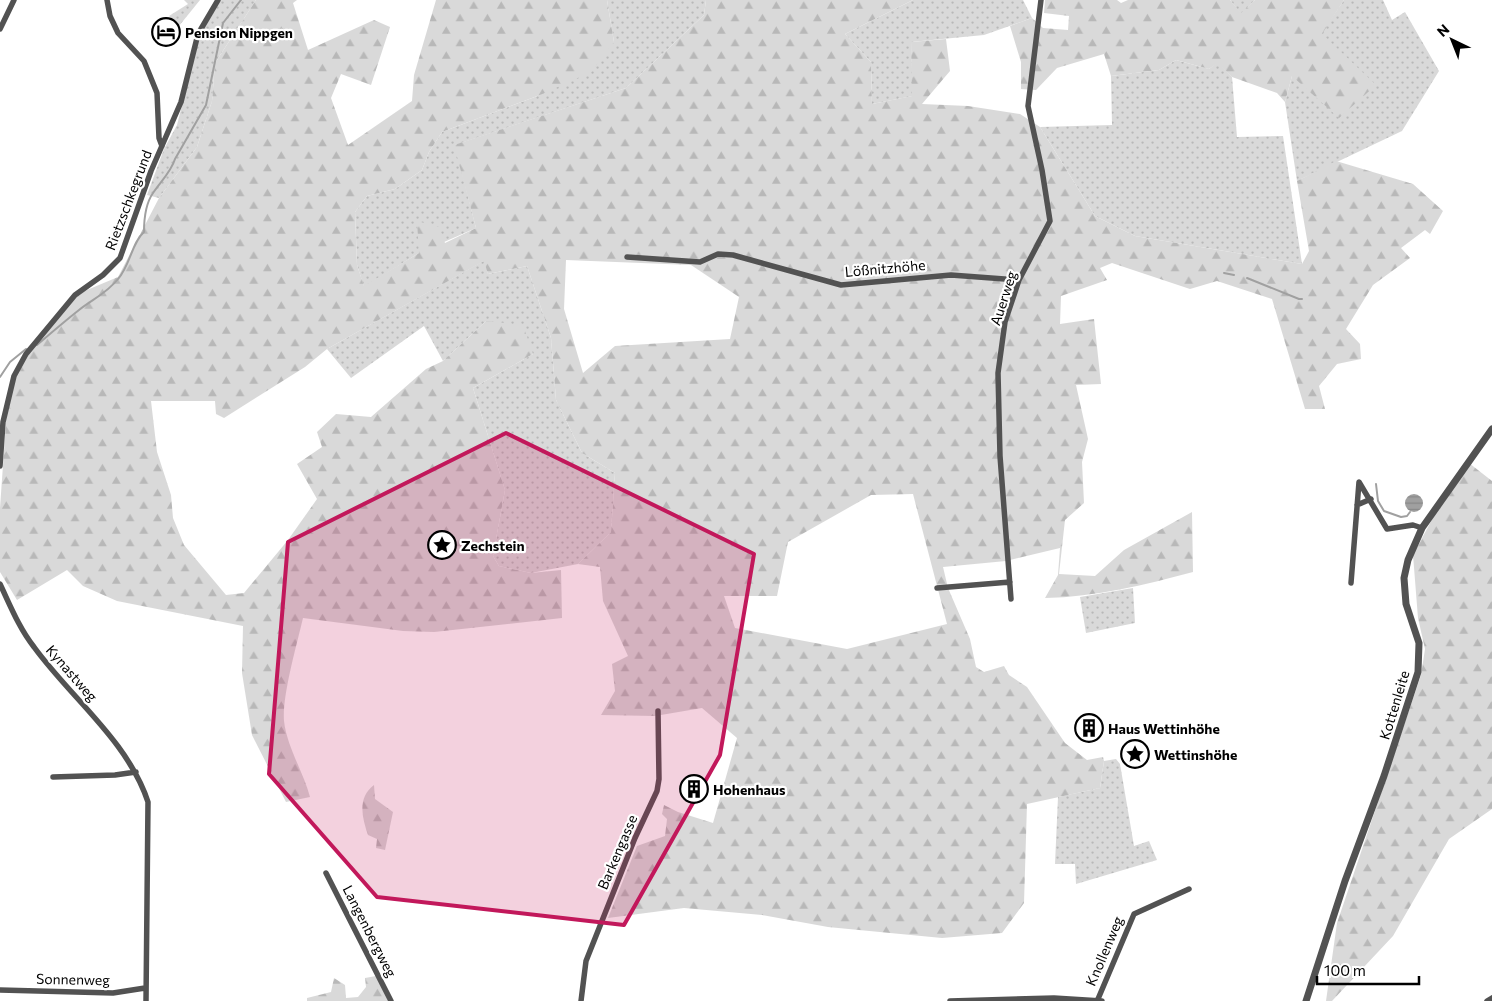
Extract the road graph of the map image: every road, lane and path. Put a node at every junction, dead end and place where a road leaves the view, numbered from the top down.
1 (14, 0) edge
2 (107, 0) edge
3 (218, 0) edge
4 (1041, 0) edge
5 (0, 29) edge
6 (162, 146) junction
7 (627, 257) dead end
8 (1019, 280) junction
9 (1492, 429) edge
10 (0, 466) edge
11 (1371, 499) junction
12 (1357, 505) junction
13 (1422, 528) junction
14 (1010, 582) junction
15 (1351, 583) dead end
16 (0, 584) edge
17 (937, 588) dead end
18 (1011, 599) dead end
19 (658, 711) dead end
20 (136, 772) junction
21 (53, 777) dead end
22 (326, 872) dead end
23 (1189, 889) dead end
24 (145, 988) junction
25 (0, 990) edge
26 (1492, 998) edge
27 (1100, 1000) edge
28 (146, 1001) edge
29 (391, 1001) edge
30 (581, 1001) edge
31 (950, 1001) edge
32 (1306, 1001) edge
33 (1487, 1001) edge

1 - 5 street
2 - 6 street
3 - 6 street, Rietzschkegrund
4 - 8 street, Auerweg
6 - 10 street, Rietzschkegrund
7 - 8 street, Lößnitzhöhe
8 - 14 street, Auerweg
9 - 13 street, Kottenleite
11 - 12 street
11 - 12 street
11 - 13 street
12 - 15 street
13 - 32 street, Kottenleite
14 - 17 street
14 - 18 street, Auerweg
16 - 20 street, Kynastweg
19 - 30 street, Barkengasse
20 - 21 street
20 - 24 street, Kynastweg
22 - 29 street, Langenbergweg
23 - 27 street, Knollenweg
24 - 25 street, Sonnenweg
24 - 28 street, Kynastweg
26 - 33 street
27 - 31 street

